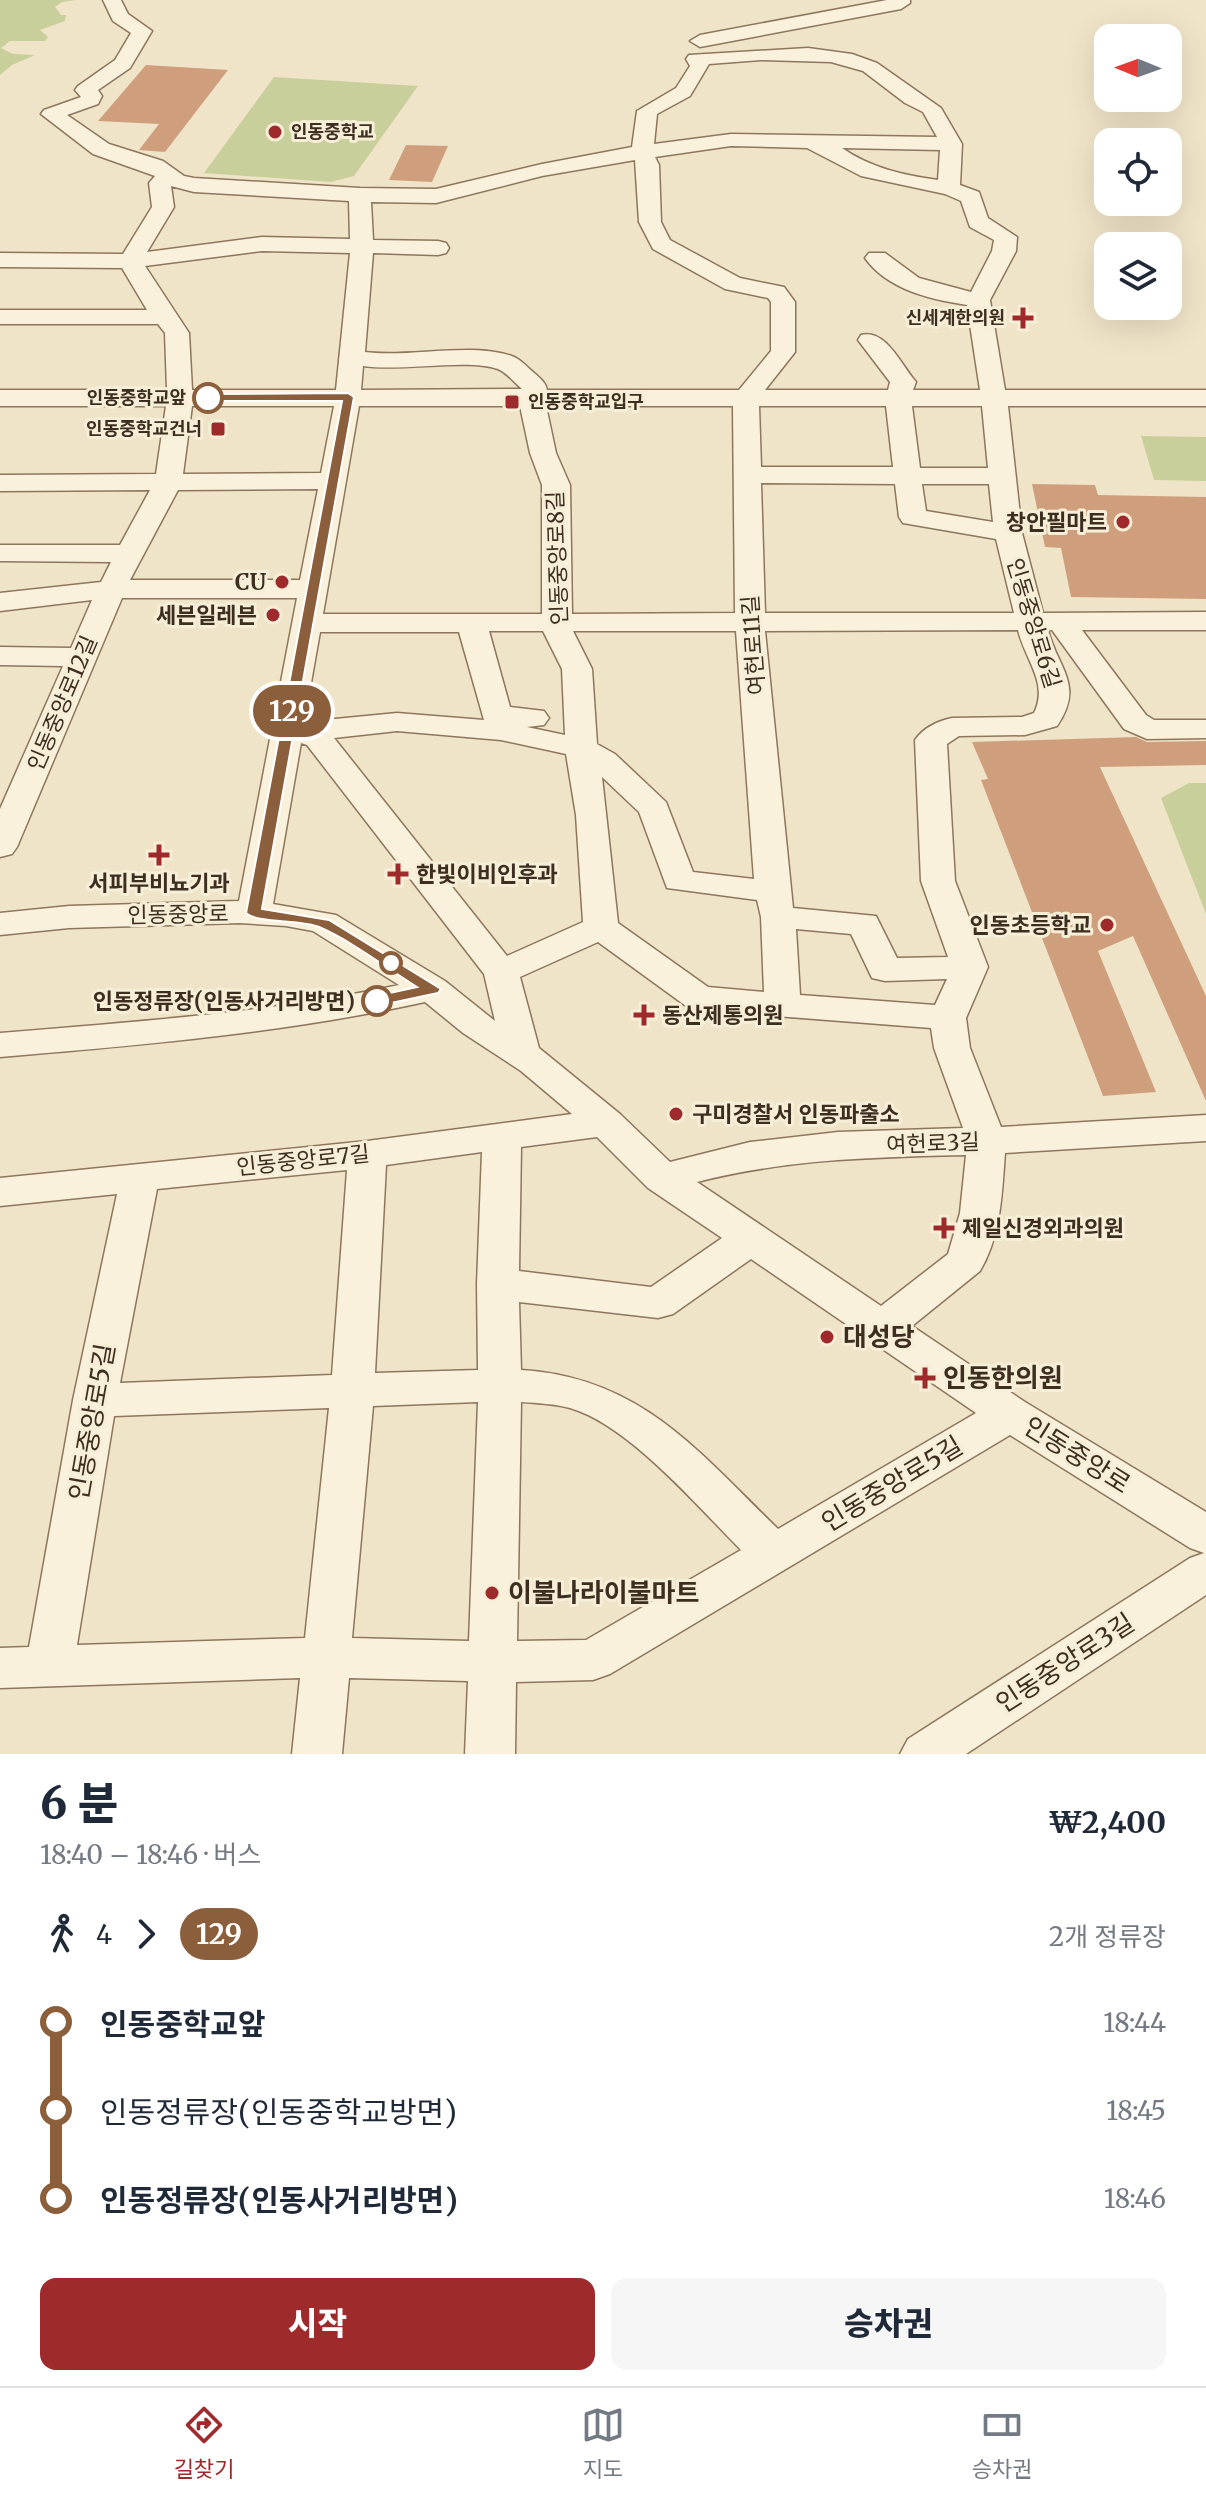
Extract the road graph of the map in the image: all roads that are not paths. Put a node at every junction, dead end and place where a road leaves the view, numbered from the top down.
1 (112, 0) edge
2 (901, 0) edge
3 (696, 59) junction
4 (814, 143) junction
5 (951, 144) junction
6 (642, 152) junction
7 (166, 176) junction
8 (949, 188) junction
9 (360, 195) junction
10 (362, 246) junction
11 (438, 248) dead end
12 (877, 258) dead end
13 (0, 260) edge
14 (130, 261) junction
15 (978, 300) junction
16 (0, 317) edge
17 (165, 317) junction
18 (870, 340) dead end
19 (351, 357) junction
20 (531, 396) junction
21 (348, 397) junction
22 (180, 398) junction
23 (746, 398) junction
24 (898, 398) junction
25 (1206, 398) edge
26 (994, 399) junction
27 (1, 414) edge
28 (746, 475) junction
29 (908, 476) junction
30 (1002, 476) junction
31 (169, 481) junction
32 (333, 481) junction
33 (0, 483) edge
34 (1008, 533) junction
35 (0, 553) edge
36 (131, 554) junction
37 (111, 589) junction
38 (312, 589) junction
39 (0, 602) edge
40 (1046, 621) junction
41 (1206, 621) edge
42 (309, 623) junction
43 (750, 623) junction
44 (472, 624) junction
45 (557, 624) junction
46 (0, 656) edge
47 (82, 657) junction
48 (1206, 729) edge
49 (293, 730) junction
50 (580, 734) junction
51 (7, 817) edge
52 (0, 847) edge
53 (775, 904) junction
54 (254, 913) junction
55 (0, 924) edge
56 (601, 927) junction
57 (970, 967) junction
58 (501, 972) junction
59 (432, 989) junction
60 (783, 1004) junction
61 (948, 1018) junction
62 (0, 1045) edge
63 (522, 1054) junction
64 (606, 1123) junction
65 (1206, 1128) edge
66 (502, 1135) junction
67 (987, 1141) junction
68 (367, 1154) junction
69 (140, 1177) junction
70 (662, 1178) junction
71 (0, 1192) edge
72 (752, 1238) junction
73 (498, 1284) junction
74 (881, 1328) junction
75 (500, 1385) junction
76 (353, 1388) junction
77 (95, 1400) junction
78 (1010, 1414) junction
79 (1206, 1535) edge
80 (774, 1554) junction
81 (1206, 1571) edge
82 (325, 1657) junction
83 (493, 1662) junction
84 (0, 1668) edge
85 (49, 1668) junction
86 (317, 1754) edge
87 (490, 1754) edge
88 (925, 1754) edge

1 - 7 street
2 - 3 street
3 - 5 street
3 - 6 street
4 - 5 street
4 - 6 street
4 - 8 street
5 - 8 street
6 - 9 street
6 - 23 street
7 - 9 street
7 - 14 street
8 - 15 street
9 - 10 street
10 - 11 street
10 - 14 street
10 - 19 street
12 - 15 street
13 - 14 street
14 - 17 street, 인동중앙로12길
15 - 26 street, 인동중앙로6길
16 - 17 street
17 - 22 street, 인동중앙로12길
18 - 24 street
19 - 20 street
19 - 21 street
20 - 21 street
20 - 23 street
20 - 45 street, 인동중앙로8길
21 - 22 street
21 - 32 street
22 - 27 street
22 - 31 street, 인동중앙로12길
23 - 24 street
23 - 28 street, 여헌로11길
24 - 26 street
24 - 29 street
25 - 26 street
26 - 30 street, 인동중앙로6길
28 - 29 street
28 - 43 street, 여헌로11길
29 - 30 street
29 - 34 street
30 - 34 street, 인동중앙로6길
31 - 32 street
31 - 33 street
31 - 36 street, 인동중앙로12길
32 - 38 street
34 - 40 street, 인동중앙로6길
35 - 36 street
36 - 37 street, 인동중앙로12길
37 - 38 street
37 - 39 street
37 - 47 street, 인동중앙로12길
38 - 42 street
40 - 41 street
40 - 43 street
40 - 48 street
40 - 57 street, 인동중앙로6길
42 - 44 street
42 - 49 street
43 - 45 street
43 - 53 street, 여헌로11길
44 - 45 street
44 - 50 street
45 - 50 street, 인동중앙로8길
46 - 47 street
47 - 51 street, 인동중앙로12길
49 - 50 street
49 - 54 street
49 - 58 street
50 - 53 street
50 - 56 street, 인동중앙로8길
51 - 52 street, 인동중앙로12길
53 - 57 street
53 - 60 street, 여헌로11길
54 - 55 street, 인동중앙로
54 - 59 street, 인동중앙로
56 - 58 street
56 - 60 street
57 - 61 street
58 - 63 street
59 - 62 street
59 - 63 street, 인동중앙로
60 - 61 street
61 - 67 street
63 - 64 street, 인동중앙로
64 - 66 street, 인동중앙로7길
64 - 70 street, 인동중앙로
65 - 67 street, 여헌로3길
66 - 68 street, 인동중앙로7길
66 - 73 street
67 - 70 street, 여헌로3길
67 - 74 street
68 - 69 street, 인동중앙로7길
68 - 76 street
69 - 71 street, 인동중앙로7길
69 - 77 street, 인동중앙로5길
70 - 72 street, 인동중앙로
72 - 73 street
72 - 74 street, 인동중앙로
73 - 75 street
74 - 78 street, 인동중앙로
75 - 76 street
75 - 80 street
75 - 83 street
76 - 77 street
76 - 82 street
77 - 85 street, 인동중앙로5길
78 - 79 street, 인동중앙로
78 - 80 street, 인동중앙로5길
80 - 83 street, 인동중앙로5길
81 - 88 street, 인동중앙로3길
82 - 83 street, 인동중앙로5길
82 - 85 street, 인동중앙로5길
82 - 86 street
83 - 87 street
84 - 85 street, 인동중앙로5길

